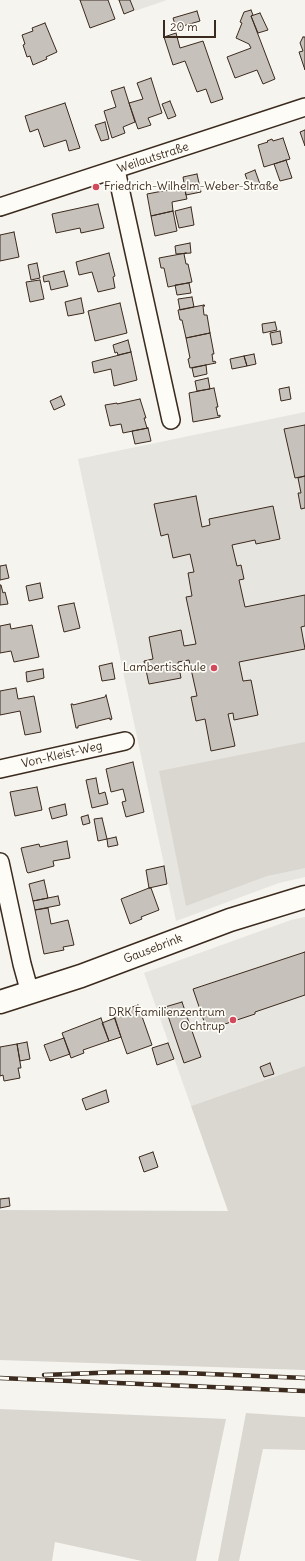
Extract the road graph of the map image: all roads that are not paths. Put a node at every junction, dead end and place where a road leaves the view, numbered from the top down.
1 (305, 107) edge
2 (116, 170) junction
3 (0, 207) edge
4 (171, 420) dead end
5 (125, 741) dead end
6 (0, 769) edge
7 (0, 862) edge
8 (305, 897) edge
9 (30, 994) junction
10 (0, 1002) edge

1 - 2 street, Weilautstraße
2 - 3 street, Weilautstraße
2 - 4 street
5 - 6 street, Von-Kleist-Weg
7 - 9 street
8 - 9 main road, Gausebrink
9 - 10 main road, Gausebrink

